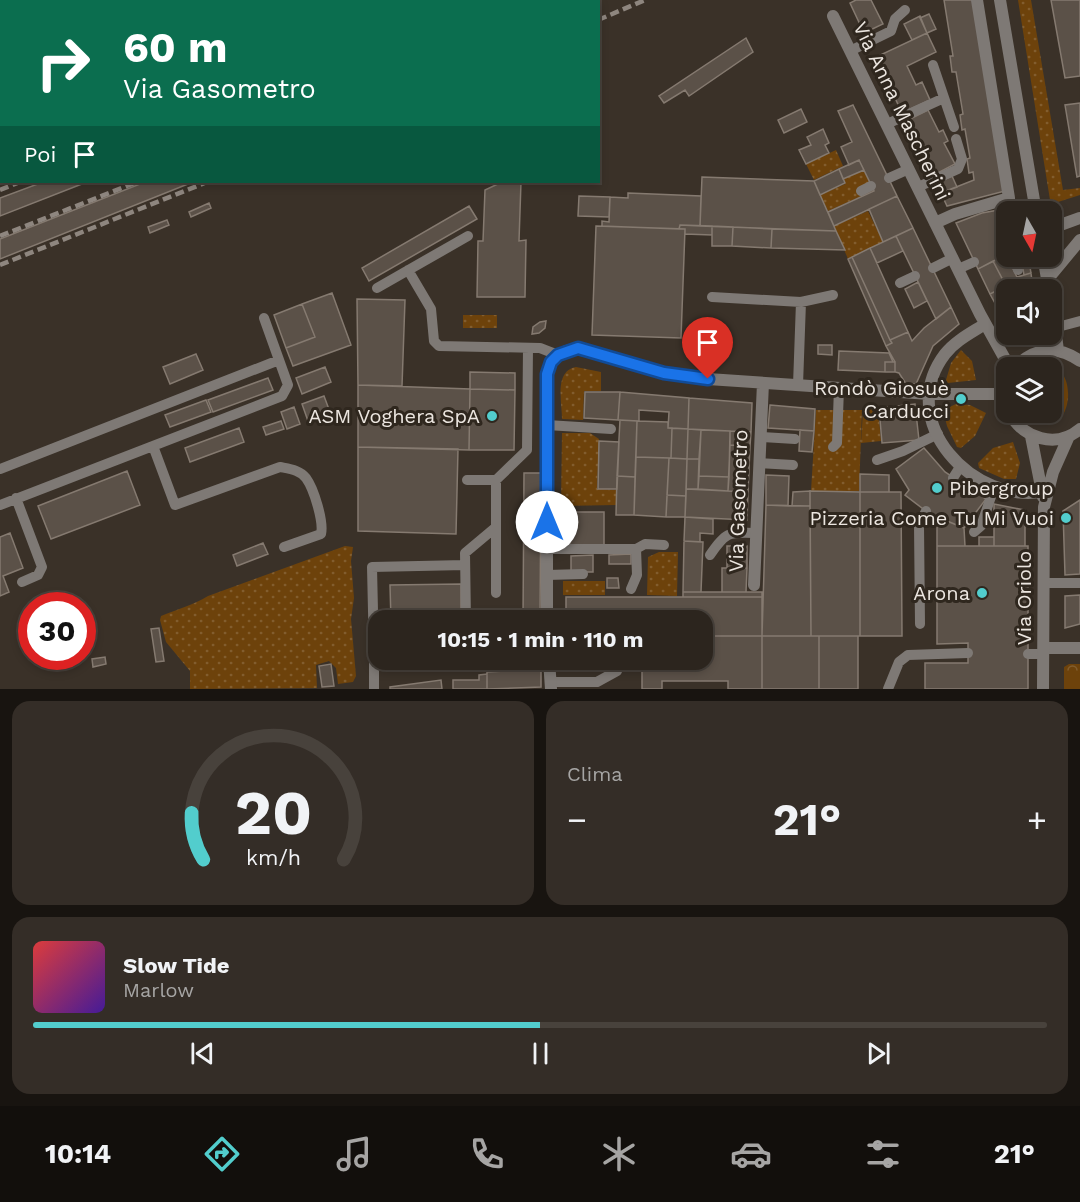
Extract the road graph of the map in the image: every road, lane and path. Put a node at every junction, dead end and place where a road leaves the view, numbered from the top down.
1 (977, 0) edge
2 (1000, 0) edge
3 (905, 10) dead end
4 (833, 16) dead end
5 (850, 51) junction
6 (933, 65) dead end
7 (944, 98) junction
8 (887, 124) junction
9 (954, 127) dead end
10 (956, 139) dead end
11 (909, 169) junction
12 (889, 178) dead end
13 (918, 187) junction
14 (1034, 201) edge
15 (1080, 218) edge
16 (935, 223) junction
17 (1062, 224) edge
18 (468, 236) dead end
19 (1080, 240) edge
20 (974, 262) dead end
21 (956, 264) junction
22 (1017, 267) edge
23 (933, 268) dead end
24 (408, 270) junction
25 (1018, 270) dead end
26 (915, 276) dead end
27 (1052, 279) edge
28 (900, 283) dead end
29 (377, 288) dead end
30 (833, 295) dead end
31 (712, 297) dead end
32 (801, 302) junction
33 (264, 318) dead end
34 (1080, 321) edge
35 (986, 324) junction
36 (1062, 326) edge
37 (1057, 345) edge
38 (528, 348) junction
39 (1058, 350) junction
40 (561, 353) junction
41 (1004, 357) edge
42 (1028, 357) edge
43 (279, 360) junction
44 (1080, 361) edge
45 (763, 382) junction
46 (798, 385) junction
47 (839, 388) junction
48 (930, 394) junction
49 (996, 394) edge
50 (1018, 423) edge
51 (547, 425) junction
52 (611, 429) dead end
53 (1075, 432) edge
54 (938, 434) junction
55 (1031, 435) junction
56 (760, 437) junction
57 (795, 439) dead end
58 (153, 446) junction
59 (833, 447) dead end
60 (878, 460) dead end
61 (759, 463) junction
62 (793, 465) dead end
63 (960, 467) junction
64 (0, 469) edge
65 (953, 478) dead end
66 (467, 480) dead end
67 (496, 480) junction
68 (994, 488) junction
69 (1044, 491) junction
70 (16, 498) junction
71 (0, 505) edge
72 (926, 511) dead end
73 (496, 527) junction
74 (974, 532) dead end
75 (756, 533) junction
76 (664, 545) dead end
77 (284, 547) dead end
78 (547, 549) junction
79 (636, 549) junction
80 (710, 555) dead end
81 (465, 565) junction
82 (583, 574) dead end
83 (547, 575) junction
84 (22, 582) dead end
85 (1044, 583) junction
86 (1080, 583) edge
87 (754, 585) dead end
88 (631, 589) dead end
89 (496, 593) dead end
90 (374, 610) edge
91 (466, 610) edge
92 (547, 610) edge
93 (920, 624) dead end
94 (1080, 648) edge
95 (1044, 651) junction
96 (968, 653) dead end
97 (1028, 654) dead end
98 (376, 670) edge
99 (549, 670) edge
100 (617, 671) dead end
101 (550, 686) edge
102 (375, 689) edge
103 (888, 689) edge
104 (1043, 689) edge

1 - 16 street, Via Anna Mascherini
2 - 14 street
3 - 5 lane
4 - 5 street, Via Anna Mascherini
5 - 8 street, Via Anna Mascherini
6 - 7 lane
7 - 8 lane
7 - 9 lane
8 - 11 street, Via Anna Mascherini
10 - 13 lane
11 - 12 lane
11 - 13 street, Via Anna Mascherini
13 - 16 street, Via Anna Mascherini
15 - 17 street
16 - 21 street, Via Anna Mascherini
18 - 24 lane
19 - 27 street
20 - 21 lane
21 - 23 lane
21 - 35 street, Via Anna Mascherini
22 - 25 lane
24 - 29 lane
24 - 38 lane
26 - 28 lane
30 - 32 lane
31 - 32 lane
32 - 46 lane
33 - 43 lane
34 - 36 lane
35 - 41 street, Via Anna Mascherini
35 - 48 street
37 - 39 street
38 - 40 lane
38 - 67 lane
39 - 42 street
39 - 44 street
40 - 45 street
40 - 51 street
43 - 58 lane
43 - 64 lane
45 - 46 street
45 - 56 street, Via Gasometro
46 - 47 street
47 - 48 street
47 - 59 lane
48 - 49 street
48 - 54 street
50 - 55 street
51 - 52 lane
51 - 78 street
53 - 55 street
53 - 69 street, Via Oriolo
54 - 60 lane
54 - 63 street
55 - 69 street, Via Oriolo
56 - 57 lane
56 - 61 street, Via Gasometro
58 - 70 lane
58 - 77 lane
61 - 62 lane
61 - 75 street, Via Gasometro
63 - 65 lane
63 - 68 street
66 - 67 lane
67 - 73 lane
68 - 69 street
68 - 74 lane
69 - 85 street, Via Oriolo
70 - 71 lane
70 - 84 lane
72 - 93 lane
73 - 81 lane
73 - 89 lane
75 - 80 lane
75 - 87 street, Via Gasometro
76 - 79 lane
78 - 79 lane
78 - 83 street
79 - 88 lane
81 - 90 lane
81 - 91 lane
82 - 83 lane
83 - 92 street
85 - 86 lane
85 - 95 street, Via Oriolo
94 - 95 street
95 - 97 lane
95 - 104 street, Via Oriolo
96 - 103 lane
98 - 102 lane
99 - 101 street
100 - 101 lane

